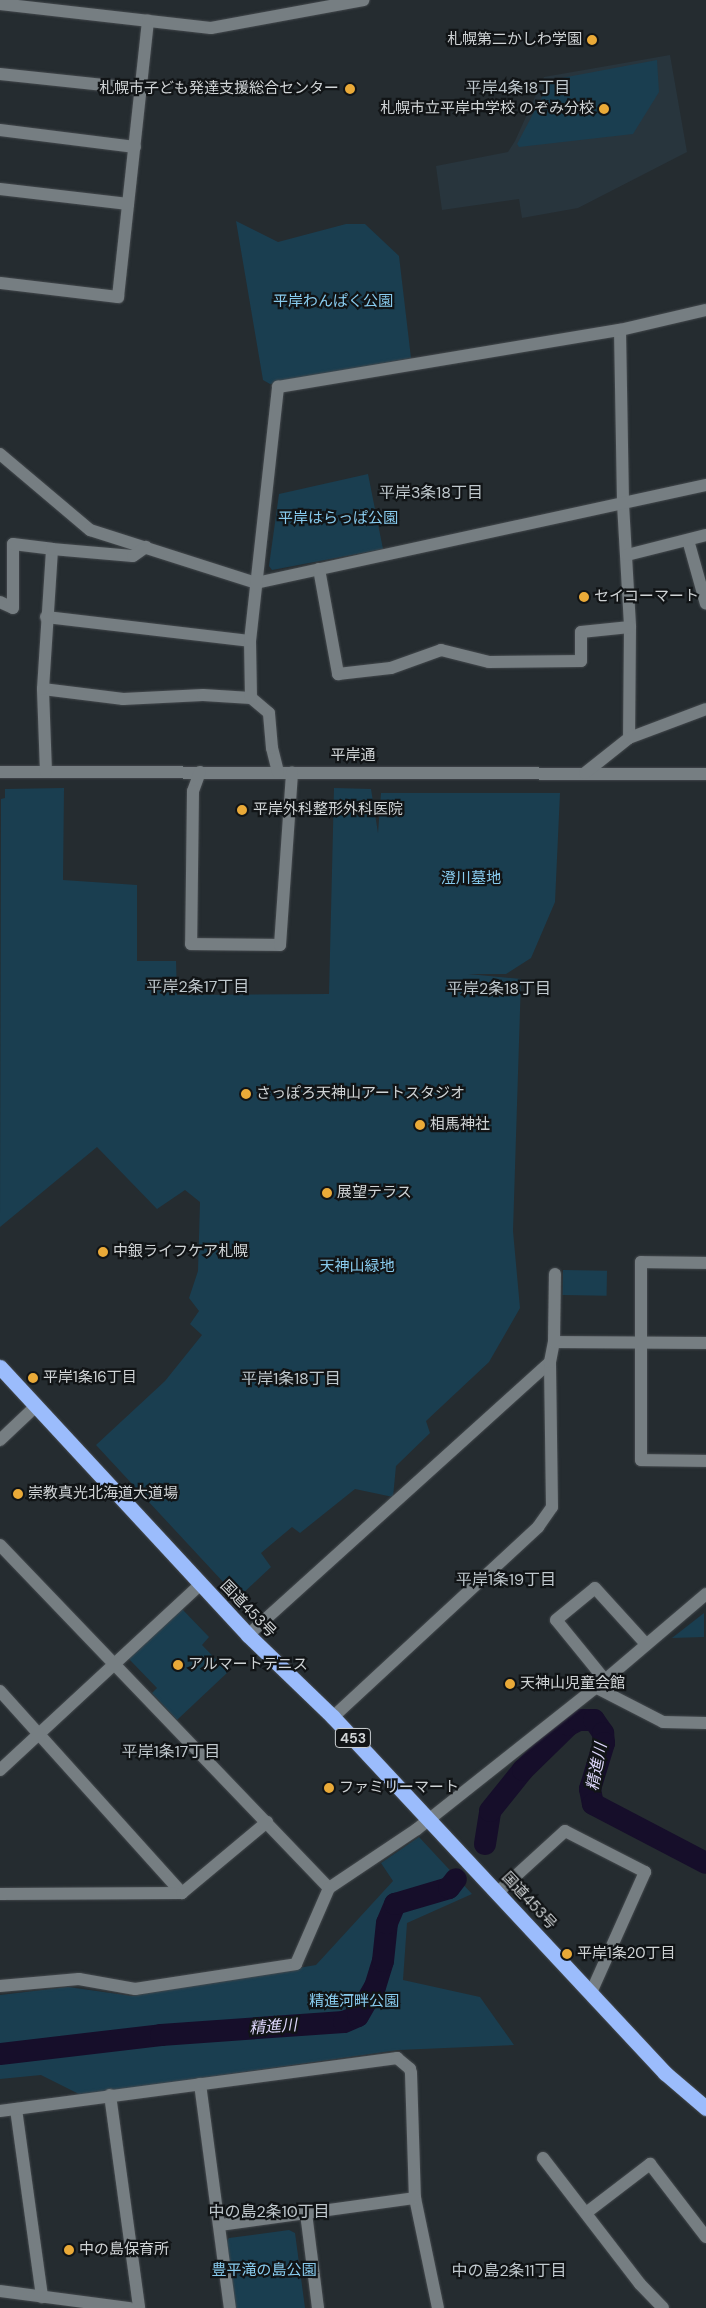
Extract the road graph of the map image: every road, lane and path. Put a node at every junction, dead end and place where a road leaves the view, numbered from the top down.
1 (363, 0) edge
2 (0, 4) edge
3 (148, 21) junction
4 (0, 74) edge
5 (142, 89) junction
6 (0, 130) edge
7 (135, 146) junction
8 (0, 189) edge
9 (128, 204) junction
10 (0, 284) edge
11 (706, 310) edge
12 (620, 330) junction
13 (0, 454) edge
14 (706, 485) edge
15 (624, 504) junction
16 (706, 535) edge
17 (688, 540) junction
18 (146, 547) junction
19 (52, 548) junction
20 (627, 555) junction
21 (319, 570) junction
22 (256, 582) junction
23 (0, 602) edge
24 (706, 604) edge
25 (46, 617) junction
26 (630, 627) junction
27 (250, 641) junction
28 (43, 688) junction
29 (250, 698) junction
30 (706, 709) edge
31 (629, 738) junction
32 (0, 772) edge
33 (46, 772) junction
34 (200, 772) junction
35 (278, 772) junction
36 (292, 772) junction
37 (585, 773) junction
38 (706, 774) edge
39 (706, 1263) edge
40 (555, 1274) dead end
41 (554, 1342) junction
42 (642, 1343) junction
43 (706, 1343) edge
44 (550, 1362) junction
45 (0, 1367) edge
46 (35, 1407) junction
47 (0, 1440) edge
48 (706, 1462) edge
49 (0, 1545) edge
50 (200, 1585) junction
51 (706, 1594) edge
52 (248, 1635) junction
53 (646, 1644) junction
54 (113, 1664) junction
55 (600, 1684) junction
56 (0, 1691) edge
57 (334, 1717) junction
58 (706, 1723) edge
59 (37, 1735) junction
60 (0, 1770) edge
61 (428, 1819) junction
62 (267, 1822) junction
63 (329, 1888) junction
64 (497, 1893) junction
65 (0, 1894) edge
66 (182, 1894) junction
67 (0, 1986) edge
68 (591, 1992) junction
69 (200, 2084) junction
70 (110, 2096) junction
71 (706, 2108) edge
72 (16, 2109) junction
73 (0, 2111) edge
74 (543, 2158) dead end
75 (415, 2198) junction
76 (306, 2213) junction
77 (586, 2213) junction
78 (220, 2225) junction
79 (706, 2237) edge
80 (0, 2291) edge
81 (42, 2297) junction
82 (130, 2308) edge
83 (139, 2308) edge
84 (230, 2308) edge
85 (318, 2308) edge
86 (438, 2308) edge
87 (663, 2308) edge

1 - 3 street
2 - 3 street
3 - 5 street
4 - 5 street
5 - 7 street
6 - 7 street
7 - 9 street
8 - 9 street
9 - 10 street
11 - 12 street
12 - 15 street
12 - 22 street
13 - 18 street
14 - 15 street
15 - 20 street
15 - 21 street
16 - 17 street
17 - 20 street
17 - 24 street
18 - 19 street
18 - 22 street
19 - 23 street
19 - 25 street
20 - 26 street
21 - 22 street
21 - 26 street
22 - 27 street
25 - 27 street
25 - 28 street
26 - 31 street
27 - 29 street
28 - 29 street
28 - 33 street
29 - 35 street
30 - 31 street
31 - 37 street
32 - 33 street, 平岸通
33 - 34 street, 平岸通
34 - 35 street, 平岸通
34 - 36 street
35 - 36 street, 平岸通
36 - 37 street, 平岸通
37 - 38 street, 平岸通
39 - 42 street
40 - 41 street
41 - 42 street
41 - 44 street
42 - 43 street
42 - 48 street
44 - 52 street
44 - 57 street
45 - 46 highway, 国道453号 / 453
46 - 47 street
46 - 50 highway, 国道453号 / 453
49 - 54 street
50 - 52 highway, 国道453号 / 453
50 - 54 street
51 - 53 street
52 - 57 highway, 国道453号 / 453
53 - 55 street
53 - 55 street
54 - 59 street
54 - 62 street
55 - 58 street
55 - 61 street
56 - 59 street
57 - 61 highway, 国道453号 / 453
59 - 60 street
59 - 66 street
61 - 63 street
61 - 64 highway, 国道453号 / 453
62 - 63 street
62 - 66 street
63 - 67 street
64 - 68 highway, 国道453号 / 453
64 - 68 street
65 - 66 street
68 - 71 highway, 国道453号 / 453
69 - 70 street
69 - 75 street
69 - 78 street
70 - 72 street
70 - 83 street
72 - 73 street
72 - 81 street
74 - 77 street
75 - 76 street
75 - 86 street
76 - 78 street
76 - 85 street
77 - 79 street
77 - 87 street
78 - 84 street
80 - 81 street
81 - 82 street

